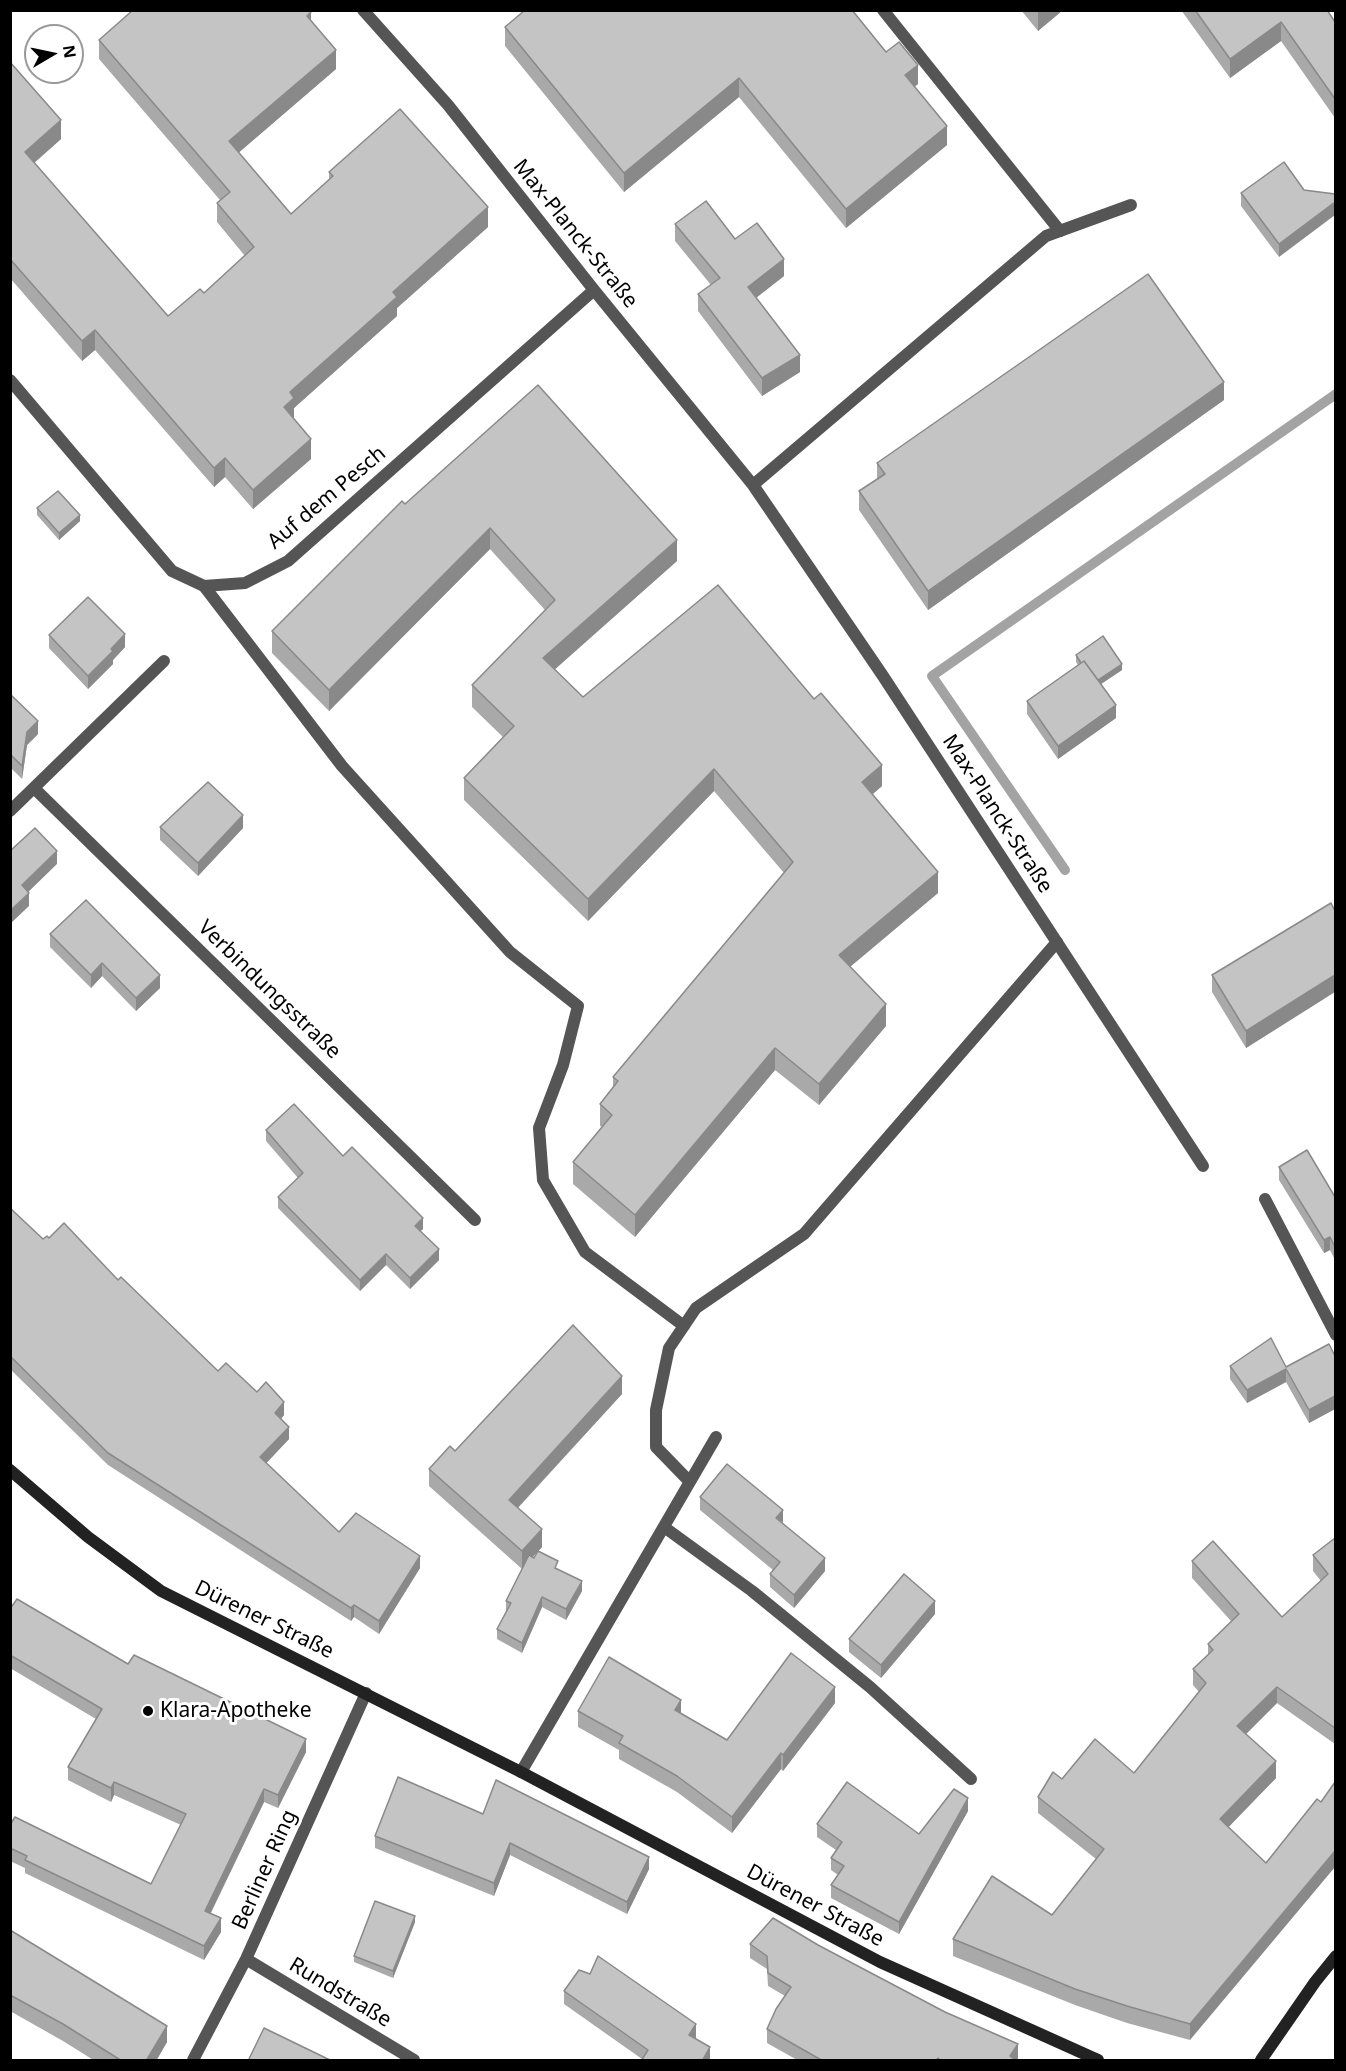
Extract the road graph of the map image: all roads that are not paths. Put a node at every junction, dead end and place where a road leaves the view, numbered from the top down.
1 (363, 10) edge
2 (883, 10) edge
3 (1131, 205) dead end
4 (1060, 231) junction
5 (594, 290) junction
6 (10, 380) edge
7 (753, 485) junction
8 (204, 586) junction
9 (164, 661) dead end
10 (35, 789) junction
11 (10, 812) edge
12 (1057, 942) junction
13 (1203, 1166) dead end
14 (1265, 1199) dead end
15 (475, 1220) dead end
16 (684, 1326) junction
17 (1335, 1335) edge
18 (716, 1437) dead end
19 (10, 1470) edge
20 (690, 1482) junction
21 (664, 1527) junction
22 (366, 1693) junction
23 (521, 1772) junction
24 (971, 1779) dead end
25 (1335, 1956) edge
26 (246, 1959) junction
27 (193, 2061) edge
28 (414, 2061) edge
29 (1098, 2061) edge
30 (1261, 2061) edge

1 - 5 street, Max-Planck-Straße
2 - 4 street
3 - 4 street
4 - 7 street
5 - 7 street, Max-Planck-Straße
5 - 8 street, Auf dem Pesch
6 - 8 street, Auf dem Pesch
7 - 12 street, Max-Planck-Straße
8 - 16 street
9 - 10 street
10 - 11 street
10 - 15 street, Verbindungsstraße
12 - 13 street, Max-Planck-Straße
12 - 16 street
14 - 17 street
16 - 20 street
18 - 20 street
19 - 22 street, Dürener Straße
20 - 21 street
21 - 23 street
21 - 24 street
22 - 23 street, Dürener Straße
22 - 26 street, Berliner Ring
23 - 29 street, Dürener Straße
25 - 30 street
26 - 27 street, Berliner Ring
26 - 28 street, Rundstraße

